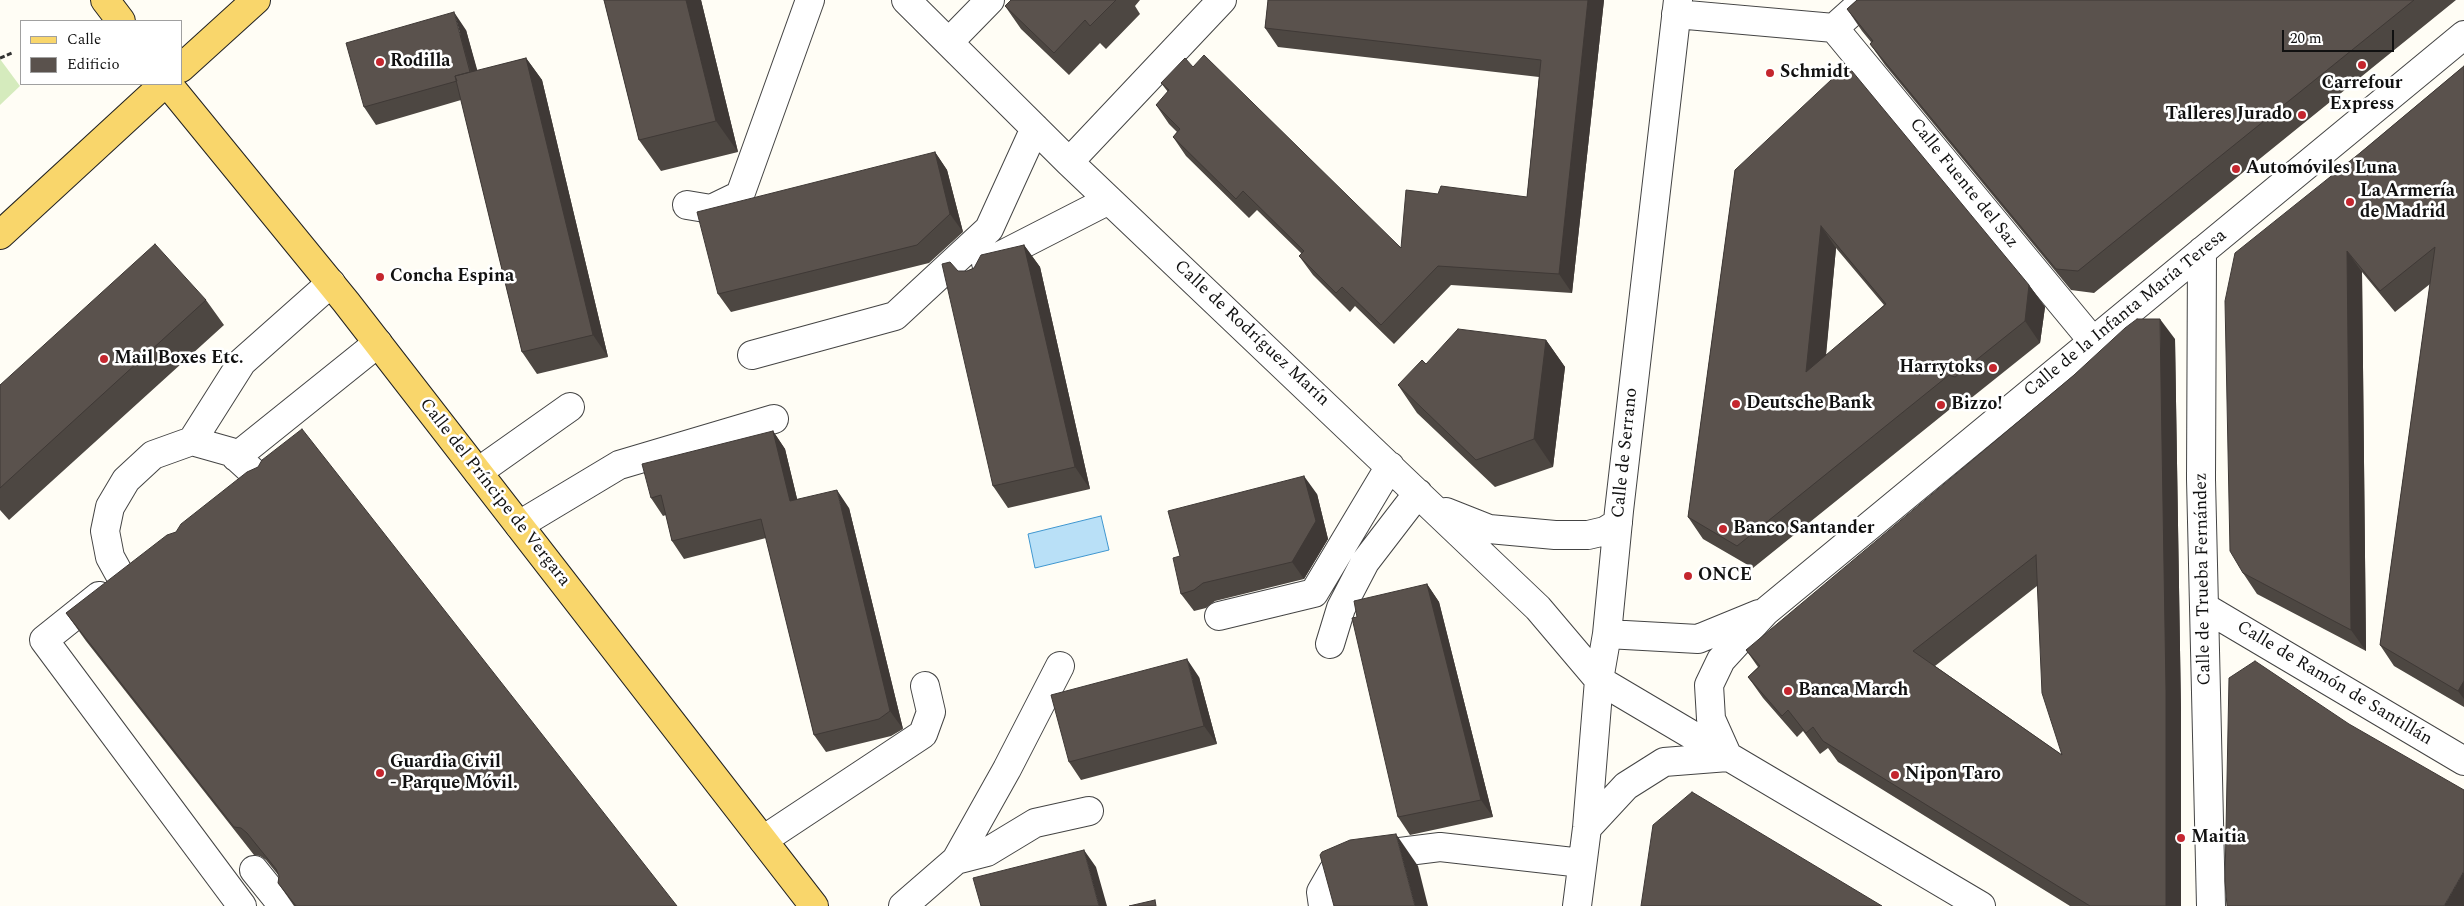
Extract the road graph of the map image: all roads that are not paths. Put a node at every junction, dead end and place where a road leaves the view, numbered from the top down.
1 (105, 0) edge
2 (256, 0) edge
3 (810, 0) edge
4 (906, 0) edge
5 (990, 0) edge
6 (1222, 0) edge
7 (1865, 0) edge
8 (1677, 7) edge
9 (120, 20) edge
10 (1834, 28) junction
11 (2464, 35) edge
12 (950, 42) junction
13 (182, 67) edge
14 (163, 85) edge
15 (169, 85) edge
16 (1036, 128) junction
17 (1069, 162) junction
18 (1109, 200) junction
19 (687, 205) dead end
20 (0, 235) edge
21 (2202, 251) junction
22 (979, 278) edge
23 (331, 283) junction
24 (2092, 340) junction
25 (378, 343) junction
26 (752, 355) dead end
27 (570, 407) dead end
28 (774, 419) dead end
29 (192, 441) junction
30 (236, 456) junction
31 (1390, 466) junction
32 (478, 472) junction
33 (266, 484) edge
34 (1425, 500) junction
35 (1618, 523) junction
36 (519, 525) junction
37 (2204, 607) junction
38 (1765, 612) junction
39 (1219, 616) dead end
40 (1607, 634) junction
41 (1330, 644) dead end
42 (1060, 666) dead end
43 (1599, 680) junction
44 (925, 686) dead end
45 (1728, 757) junction
46 (2464, 761) edge
47 (1089, 811) dead end
48 (1587, 828) junction
49 (763, 840) junction
50 (956, 860) junction
51 (1582, 863) junction
52 (254, 870) edge
53 (242, 906) edge
54 (283, 906) edge
55 (814, 906) edge
56 (903, 906) edge
57 (1323, 906) edge
58 (1577, 906) edge
59 (1981, 906) edge
60 (2211, 906) edge

1 - 9 main road
2 - 13 main road
3 - 19 street
4 - 12 street, Calle de Rodríguez Marín
5 - 12 street
6 - 17 street
7 - 10 street
8 - 10 street
8 - 35 street, Calle de Serrano
10 - 24 street, Calle Fuente del Saz
11 - 21 street, Calle de la Infanta María Teresa
12 - 16 street, Calle de Rodríguez Marín
14 - 20 main road
15 - 23 main road, Calle del Príncipe de Vergara
16 - 17 street, Calle de Rodríguez Marín
16 - 26 street
17 - 18 street, Calle de Rodríguez Marín
18 - 22 street
18 - 31 street, Calle de Rodríguez Marín
21 - 24 street, Calle de la Infanta María Teresa
21 - 37 street, Calle de Trueba Fernández
23 - 25 main road, Calle del Príncipe de Vergara
23 - 29 street
24 - 38 street, Calle de la Infanta María Teresa
25 - 30 street
25 - 32 main road, Calle del Príncipe de Vergara
27 - 32 street
28 - 36 street
29 - 30 street
29 - 53 street
30 - 33 street
31 - 34 street, Calle de Rodríguez Marín
31 - 39 street
32 - 36 main road, Calle del Príncipe de Vergara
34 - 35 street, Calle de Rodríguez Marín
34 - 41 street
34 - 43 street, Calle de Rodríguez Marín
35 - 40 street, Calle de Serrano
36 - 49 main road, Calle del Príncipe de Vergara
37 - 46 street, Calle de Ramón de Santillán
37 - 60 street, Calle de Trueba Fernández
38 - 40 street, Calle de la Infanta María Teresa
38 - 45 street, Calle de la Infanta María Teresa
40 - 43 street, Calle de Serrano
42 - 50 street
43 - 45 street, Calle de Rodríguez Marín
43 - 48 street, Calle de Serrano
44 - 49 street
45 - 48 street
45 - 59 street, Calle de Rodríguez Marín
47 - 50 street
48 - 51 street, Calle de Serrano
49 - 55 main road, Calle del Príncipe de Vergara
50 - 56 street
51 - 57 street
51 - 58 street, Calle de Serrano
52 - 54 street

